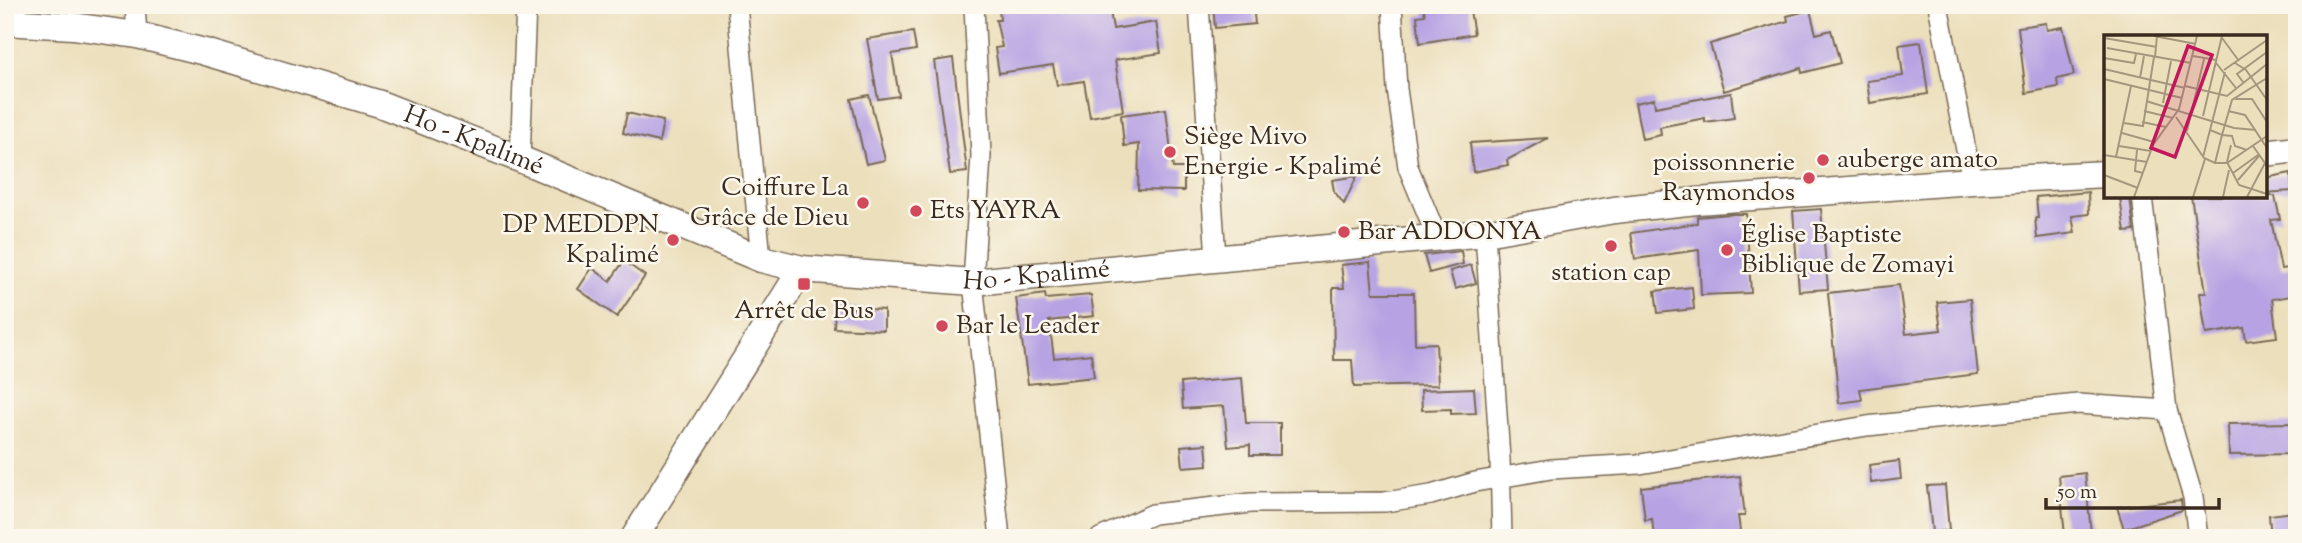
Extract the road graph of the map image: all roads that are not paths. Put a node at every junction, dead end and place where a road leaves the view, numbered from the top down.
1 (135, 5) edge
2 (526, 5) edge
3 (737, 5) edge
4 (974, 5) edge
5 (1199, 5) edge
6 (1392, 5) edge
7 (1938, 5) edge
8 (5, 22) edge
9 (137, 35) junction
10 (2297, 149) edge
11 (2267, 153) edge
12 (520, 159) junction
13 (2104, 174) edge
14 (1972, 181) junction
15 (2142, 198) edge
16 (1485, 233) junction
17 (1437, 237) junction
18 (1216, 258) junction
19 (761, 259) junction
20 (802, 269) junction
21 (973, 282) junction
22 (2166, 410) junction
23 (1499, 478) junction
24 (634, 538) edge
25 (1000, 538) edge
26 (1100, 538) edge
27 (1502, 538) edge
28 (2198, 538) edge

1 - 9 street
2 - 12 street
3 - 19 street
4 - 21 street
5 - 18 street
6 - 17 street
7 - 14 street
8 - 9 main road, Ho - Kpalimé
9 - 12 main road, Ho - Kpalimé
10 - 11 main road
12 - 19 main road, Ho - Kpalimé
13 - 14 main road, Ho - Kpalimé
14 - 16 main road, Ho - Kpalimé
15 - 22 street
16 - 17 main road, Ho - Kpalimé
16 - 23 street
17 - 18 main road, Ho - Kpalimé
18 - 21 main road, Ho - Kpalimé
19 - 20 main road, Ho - Kpalimé
20 - 21 main road, Ho - Kpalimé
20 - 24 main road
21 - 25 street
22 - 23 street
22 - 28 street
23 - 26 street
23 - 27 street

